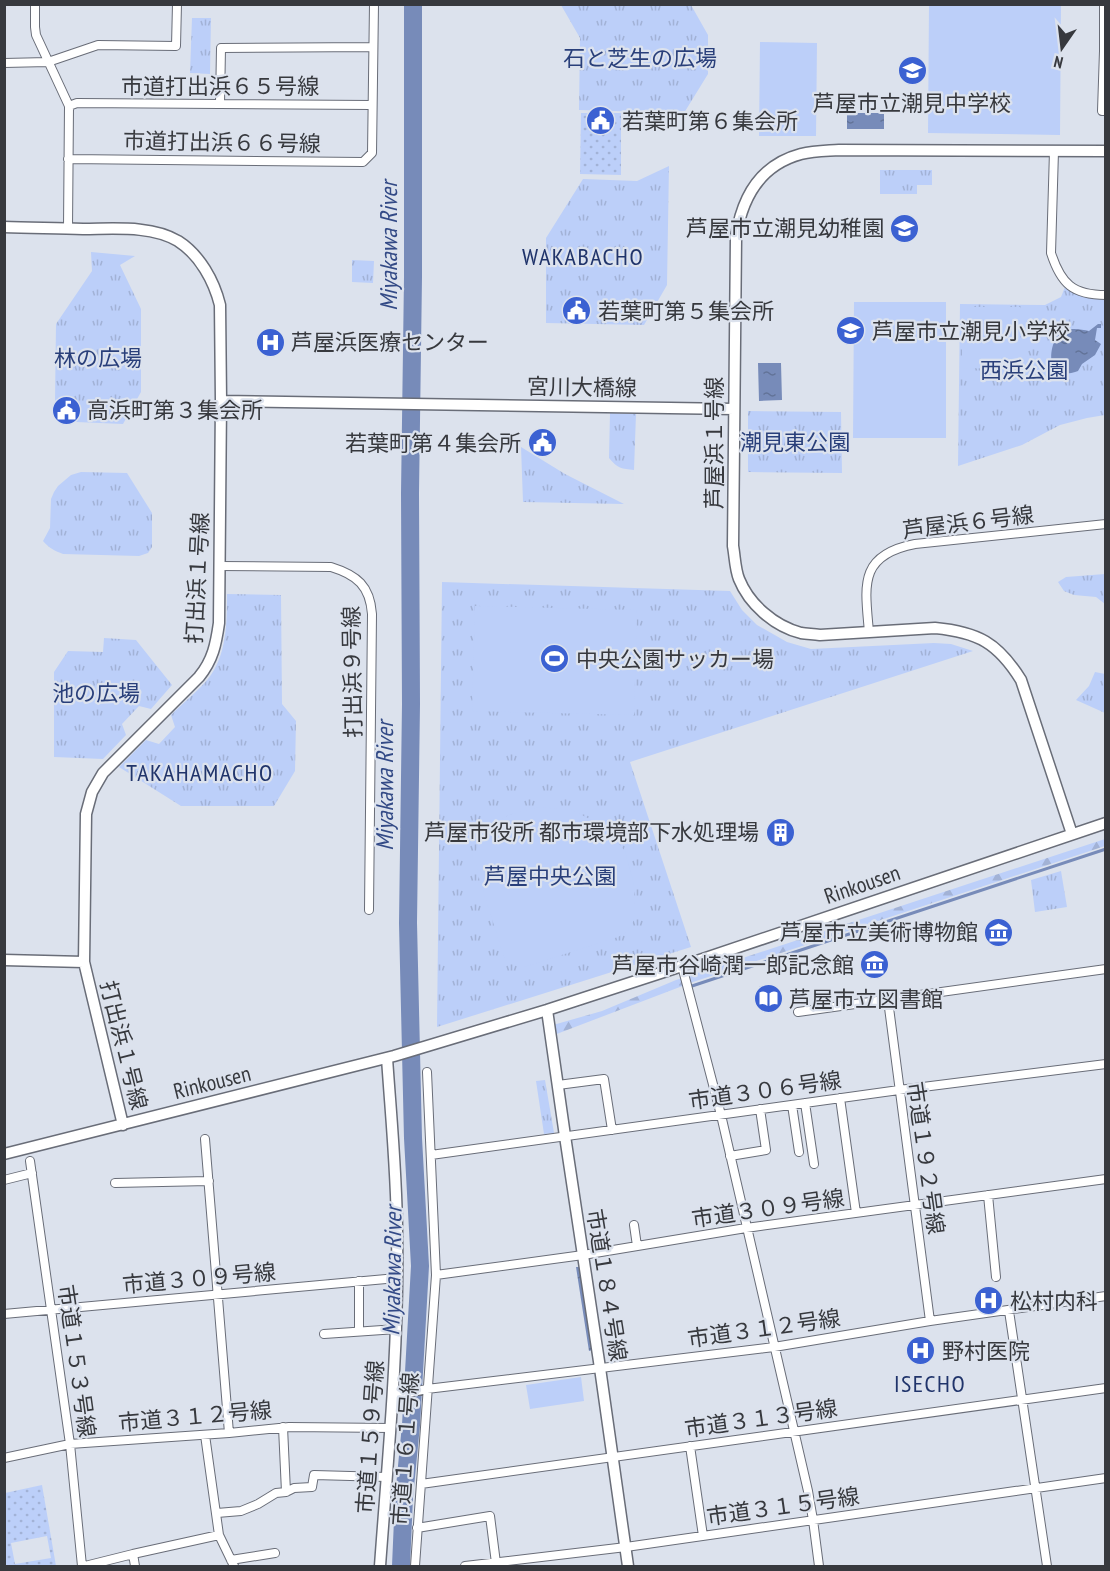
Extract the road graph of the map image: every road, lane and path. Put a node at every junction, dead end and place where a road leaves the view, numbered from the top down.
1 (35, 4) edge
2 (177, 4) edge
3 (374, 4) edge
4 (1104, 4) edge
5 (373, 47) junction
6 (1105, 51) edge
7 (48, 62) junction
8 (4, 63) edge
9 (220, 104) junction
10 (372, 105) junction
11 (69, 106) junction
12 (1104, 111) edge
13 (1054, 151) junction
14 (1106, 151) edge
15 (68, 159) junction
16 (4, 227) edge
17 (68, 228) junction
18 (1106, 295) edge
19 (221, 401) junction
20 (734, 410) junction
21 (1106, 524) edge
22 (219, 566) junction
23 (869, 632) junction
24 (1106, 823) edge
25 (1072, 834) junction
26 (369, 910) dead end
27 (4, 960) edge
28 (84, 962) junction
29 (682, 966) junction
30 (1106, 969) edge
31 (888, 1000) junction
32 (547, 1010) junction
33 (798, 1012) dead end
34 (391, 1057) junction
35 (1106, 1064) edge
36 (427, 1072) dead end
37 (558, 1085) junction
38 (899, 1090) junction
39 (840, 1098) junction
40 (805, 1103) junction
41 (792, 1105) junction
42 (760, 1109) junction
43 (720, 1115) junction
44 (123, 1125) junction
45 (612, 1130) junction
46 (565, 1136) junction
47 (205, 1139) dead end
48 (799, 1152) dead end
49 (4, 1154) edge
50 (431, 1155) junction
51 (730, 1156) junction
52 (30, 1161) dead end
53 (814, 1164) dead end
54 (32, 1173) junction
55 (1106, 1179) edge
56 (4, 1180) edge
57 (209, 1181) junction
58 (115, 1183) dead end
59 (988, 1195) junction
60 (915, 1205) junction
61 (855, 1213) junction
62 (634, 1225) dead end
63 (746, 1228) junction
64 (637, 1246) junction
65 (583, 1255) junction
66 (436, 1275) junction
67 (996, 1276) dead end
68 (397, 1278) junction
69 (359, 1281) junction
70 (218, 1294) junction
71 (1106, 1296) edge
72 (52, 1309) junction
73 (1009, 1311) junction
74 (4, 1314) edge
75 (930, 1321) junction
76 (396, 1329) junction
77 (359, 1331) junction
78 (324, 1334) dead end
79 (774, 1347) junction
80 (600, 1368) junction
81 (1106, 1388) edge
82 (425, 1389) junction
83 (397, 1395) junction
84 (1022, 1400) junction
85 (283, 1427) junction
86 (391, 1428) junction
87 (793, 1431) junction
88 (230, 1433) junction
89 (205, 1435) junction
90 (70, 1444) junction
91 (690, 1446) junction
92 (612, 1457) junction
93 (4, 1458) edge
94 (387, 1477) junction
95 (1106, 1478) edge
96 (421, 1484) junction
97 (1036, 1488) junction
98 (286, 1492) junction
99 (217, 1513) junction
100 (813, 1520) junction
101 (417, 1528) junction
102 (219, 1535) junction
103 (703, 1536) junction
104 (626, 1547) junction
105 (275, 1553) dead end
106 (133, 1554) junction
107 (233, 1563) edge
108 (496, 1563) junction
109 (83, 1566) edge
110 (135, 1566) edge
111 (380, 1566) edge
112 (415, 1566) edge
113 (465, 1566) edge
114 (628, 1566) edge
115 (819, 1566) edge
116 (1047, 1566) edge

1 - 7 street
2 - 7 street
3 - 5 street
4 - 6 street
5 - 9 street
5 - 10 street
6 - 12 street
7 - 8 street
7 - 11 street
9 - 10 street, 市道打出浜６５号線
9 - 11 street, 市道打出浜６５号線
10 - 15 street, 市道打出浜６６号線
11 - 15 street
13 - 14 street, 芦屋浜１号線
13 - 18 street
13 - 20 street, 芦屋浜１号線
15 - 17 street
16 - 17 street, 打出浜１号線
17 - 19 street, 打出浜１号線
19 - 20 street, 宮川大橋線
19 - 22 street, 打出浜１号線
20 - 23 street, 芦屋浜１号線
21 - 23 street, 芦屋浜６号線
22 - 26 street, 打出浜９号線
22 - 28 street, 打出浜１号線
23 - 25 street, 芦屋浜１号線
24 - 25 street, Rinkousen
25 - 29 street, Rinkousen
27 - 28 street
28 - 44 street, 打出浜１号線
29 - 32 street, Rinkousen
29 - 43 street
30 - 31 street
31 - 33 street
31 - 38 street, 市道１９２号線
32 - 34 street, Rinkousen
32 - 37 street, 市道１８４号線
34 - 44 street, Rinkousen
34 - 68 street, 市道１５９号線
35 - 38 street, 市道３０６号線
36 - 50 street, 市道１６１号線
37 - 45 street
37 - 46 street, 市道１８４号線
38 - 39 street, 市道３０６号線
38 - 60 street, 市道１９２号線
39 - 40 street, 市道３０６号線
39 - 61 street
40 - 41 street, 市道３０６号線
40 - 53 street
41 - 42 street, 市道３０６号線
41 - 48 street
42 - 43 street, 市道３０６号線
42 - 51 street
43 - 45 street, 市道３０６号線
43 - 51 street
44 - 49 street, Rinkousen
45 - 46 street, 市道３０６号線
46 - 50 street, 市道３０６号線
46 - 65 street, 市道１８４号線
47 - 57 street
50 - 66 street, 市道１６１号線
51 - 63 street
52 - 54 street, 市道１５３号線
54 - 56 street
54 - 72 street, 市道１５３号線
55 - 59 street, 市道３０９号線
57 - 58 street
57 - 70 street
59 - 60 street, 市道３０９号線
59 - 67 street
60 - 61 street, 市道３０９号線
60 - 75 street, 市道１９２号線
61 - 63 street, 市道３０９号線
62 - 64 street
63 - 64 street, 市道３０９号線
63 - 79 street
64 - 65 street, 市道３０９号線
65 - 66 street, 市道３０９号線
65 - 80 street, 市道１８４号線
66 - 82 street, 市道１６１号線
68 - 69 street, 市道３０９号線
68 - 76 street, 市道１５９号線
69 - 70 street, 市道３０９号線
69 - 77 street
70 - 72 street, 市道３０９号線
70 - 88 street
71 - 73 street, 市道３１２号線
72 - 74 street, 市道３０９号線
72 - 90 street, 市道１５３号線
73 - 75 street, 市道３１２号線
73 - 84 street
75 - 79 street, 市道３１２号線
76 - 77 street
76 - 83 street, 市道１５９号線
77 - 78 street
79 - 80 street, 市道３１２号線
79 - 87 street
80 - 82 street, 市道３１２号線
80 - 92 street, 市道１８４号線
81 - 84 street, 市道３１３号線
82 - 83 street, 市道３１２号線
82 - 96 street, 市道１６１号線
83 - 86 street, 市道１５９号線
84 - 87 street, 市道３１３号線
84 - 97 street
85 - 86 street, 市道３１２号線
85 - 88 street, 市道３１２号線
85 - 98 street
86 - 94 street, 市道１５９号線
87 - 91 street, 市道３１３号線
87 - 100 street
88 - 89 street, 市道３１２号線
89 - 90 street, 市道３１２号線
89 - 99 street
90 - 93 street, 市道３１２号線
90 - 109 street, 市道１５３号線
91 - 92 street, 市道３１３号線
91 - 103 street
92 - 96 street, 市道３１３号線
92 - 104 street, 市道１８４号線
94 - 98 street
94 - 111 street, 市道１５９号線
95 - 97 street, 市道３１５号線
96 - 101 street, 市道１６１号線
97 - 100 street, 市道３１５号線
97 - 116 street
98 - 99 street
99 - 102 street
100 - 103 street, 市道３１５号線
100 - 115 street
101 - 108 street
101 - 112 street, 市道１６１号線
102 - 106 street
102 - 107 street
103 - 104 street, 市道３１５号線
104 - 108 street, 市道３１５号線
104 - 114 street, 市道１８４号線
105 - 107 street
106 - 109 street
106 - 110 street
108 - 113 street, 市道３１５号線

